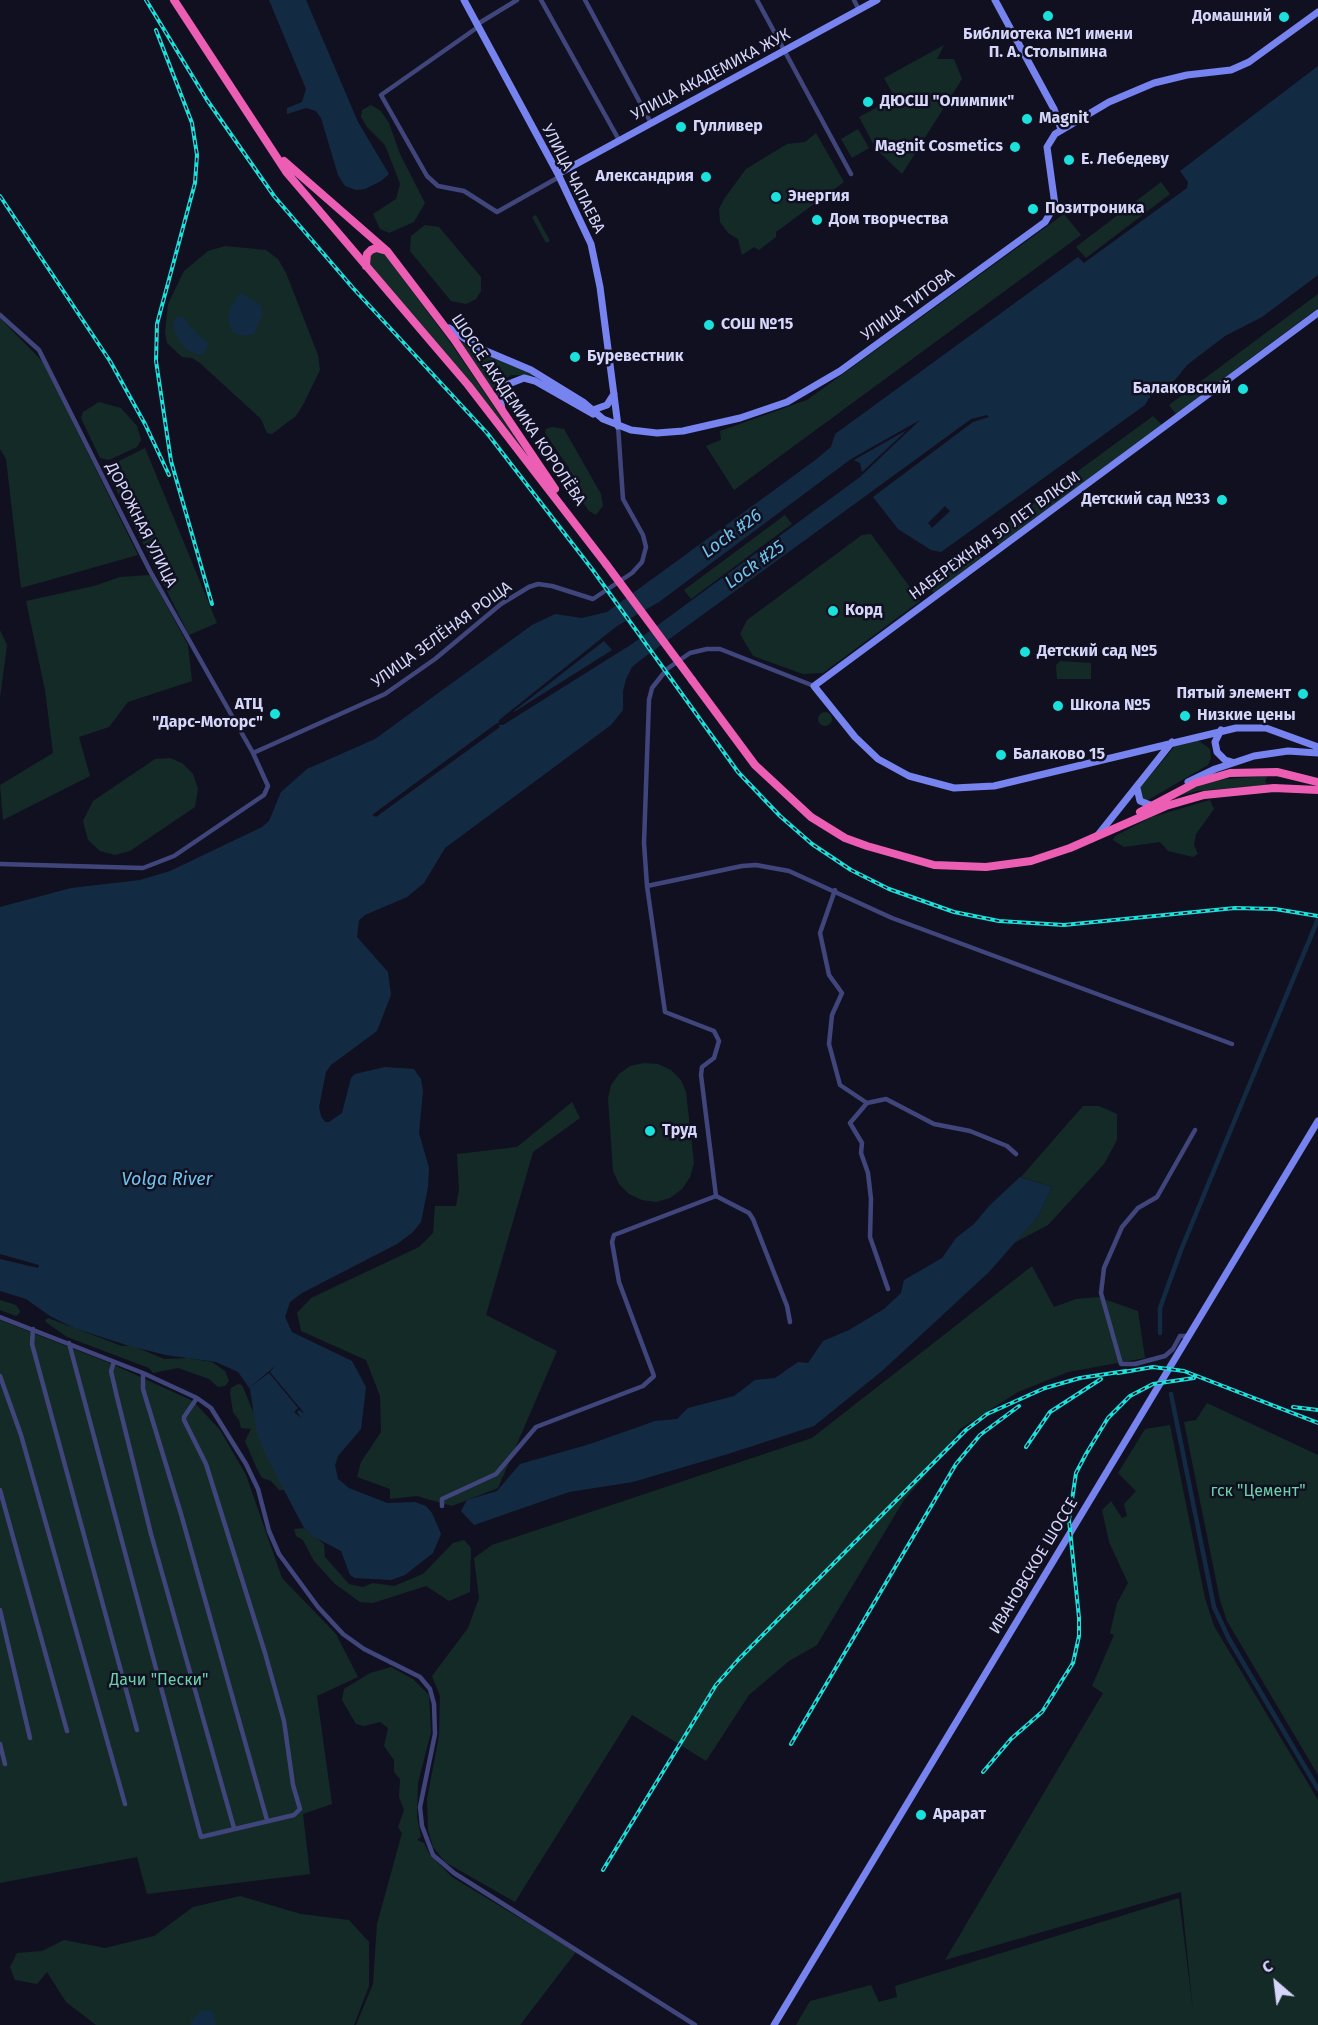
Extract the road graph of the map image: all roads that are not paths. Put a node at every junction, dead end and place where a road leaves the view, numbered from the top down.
1 (174, 0) edge
2 (464, 0) edge
3 (517, 0) edge
4 (541, 0) edge
5 (585, 0) edge
6 (757, 0) edge
7 (854, 0) edge
8 (877, 0) edge
9 (995, 0) edge
10 (859, 10) junction
11 (1318, 12) edge
12 (477, 26) junction
13 (785, 50) junction
14 (651, 123) junction
15 (1061, 129) junction
16 (259, 134) junction
17 (619, 140) junction
18 (851, 174) dead end
19 (558, 176) junction
20 (387, 251) junction
21 (366, 266) junction
22 (432, 311) junction
23 (1318, 313) edge
24 (0, 315) edge
25 (614, 392) junction
26 (593, 410) junction
27 (504, 414) junction
28 (603, 419) junction
29 (618, 426) junction
30 (577, 525) junction
31 (814, 686) junction
32 (1221, 730) junction
33 (1291, 736) junction
34 (1173, 742) junction
35 (1318, 747) edge
36 (1144, 750) junction
37 (1288, 752) junction
38 (253, 753) junction
39 (1318, 753) edge
40 (1155, 762) junction
41 (1232, 762) junction
42 (1277, 772) junction
43 (1318, 782) edge
44 (1137, 786) junction
45 (1274, 788) junction
46 (1318, 790) edge
47 (1171, 794) junction
48 (1156, 808) junction
49 (1098, 835) junction
50 (0, 864) edge
51 (647, 886) junction
52 (835, 890) junction
53 (1232, 1044) dead end
54 (867, 1103) junction
55 (1318, 1121) edge
56 (1195, 1130) dead end
57 (1016, 1154) dead end
58 (716, 1196) junction
59 (888, 1289) dead end
60 (0, 1317) edge
61 (790, 1322) dead end
62 (33, 1329) junction
63 (1189, 1336) junction
64 (69, 1343) junction
65 (114, 1362) junction
66 (143, 1373) junction
67 (0, 1376) edge
68 (197, 1398) junction
69 (0, 1490) edge
70 (442, 1506) dead end
71 (0, 1610) edge
72 (137, 1730) dead end
73 (67, 1731) dead end
74 (30, 1737) dead end
75 (0, 1744) edge
76 (5, 1764) dead end
77 (125, 1804) dead end
78 (267, 1820) junction
79 (234, 1828) junction
80 (695, 2025) edge
81 (774, 2025) edge

1 - 16 highway, ШОССЕ АКАДЕМИКА КОРОЛЁВА
2 - 12 street, УЛИЦА ЧАПАЕВА
3 - 12 street
4 - 17 street
5 - 14 street
6 - 13 street
7 - 10 street
8 - 10 street, УЛИЦА АКАДЕМИКА ЖУК
9 - 15 street
10 - 13 street, УЛИЦА АКАДЕМИКА ЖУК
11 - 15 street
12 - 19 street, УЛИЦА ЧАПАЕВА
12 - 19 street
13 - 14 street, УЛИЦА АКАДЕМИКА ЖУК
13 - 18 street
14 - 17 street, УЛИЦА АКАДЕМИКА ЖУК
15 - 29 street, УЛИЦА ТИТОВА
16 - 20 highway, ШОССЕ АКАДЕМИКА КОРОЛЁВА
16 - 21 highway, ШОССЕ АКАДЕМИКА КОРОЛЁВА
17 - 19 street, УЛИЦА АКАДЕМИКА ЖУК
19 - 25 street, УЛИЦА ЧАПАЕВА
20 - 21 highway
20 - 22 highway, ШОССЕ АКАДЕМИКА КОРОЛЁВА
21 - 30 highway, ШОССЕ АКАДЕМИКА КОРОЛЁВА
22 - 26 street, УЛИЦА ТИТОВА
22 - 27 highway, ШОССЕ АКАДЕМИКА КОРОЛЁВА
23 - 31 street, НАБЕРЕЖНАЯ 50 ЛЕТ ВЛКСМ
24 - 38 street, ДОРОЖНАЯ УЛИЦА
25 - 26 street
25 - 29 street, УЛИЦА ЧАПАЕВА
26 - 28 street, УЛИЦА ТИТОВА
27 - 28 street
27 - 30 highway, ШОССЕ АКАДЕМИКА КОРОЛЁВА
28 - 29 street, УЛИЦА ТИТОВА
29 - 38 street, УЛИЦА ЗЕЛЁНАЯ РОЩА
30 - 49 highway, bridge
31 - 36 street
31 - 51 street
32 - 33 street
32 - 34 street
32 - 41 street
33 - 35 street
33 - 37 street
34 - 36 street
34 - 40 street
36 - 40 street
37 - 39 street
37 - 41 street
38 - 50 street, ДОРОЖНАЯ УЛИЦА
40 - 44 street
41 - 47 street
42 - 43 highway
42 - 45 highway
42 - 47 highway
44 - 48 street
44 - 49 street
45 - 46 highway
45 - 48 highway
47 - 48 highway
48 - 49 highway
51 - 52 street
51 - 58 street
52 - 53 street
52 - 54 street
54 - 57 street
54 - 59 street
55 - 63 street, ИВАНОВСКОЕ ШОССЕ
56 - 63 street
58 - 61 street
58 - 70 street
60 - 62 street
62 - 64 street
62 - 72 street
63 - 81 street, ИВАНОВСКОЕ ШОССЕ
64 - 65 street
64 - 79 street
65 - 66 street
65 - 79 street
66 - 68 street
66 - 78 street
67 - 77 street
68 - 78 street
68 - 80 street
69 - 73 street
71 - 74 street
75 - 76 street
78 - 79 street

